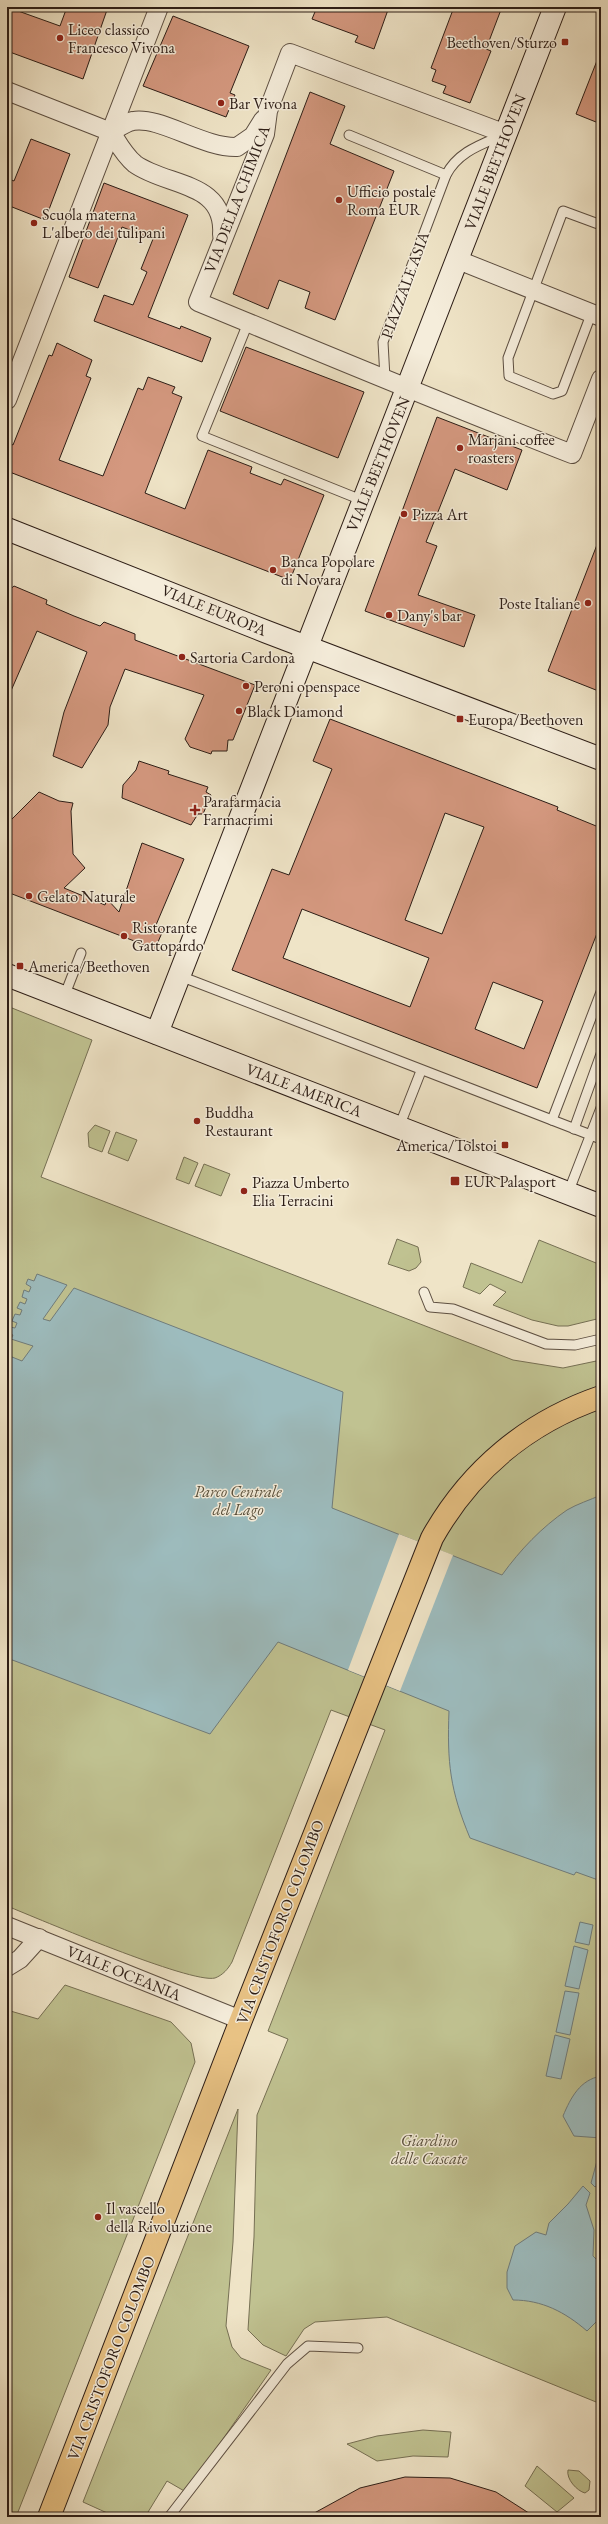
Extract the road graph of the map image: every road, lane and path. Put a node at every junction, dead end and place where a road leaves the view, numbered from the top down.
1 (160, 7) edge
2 (556, 7) edge
3 (7, 91) edge
4 (268, 111) junction
5 (112, 132) junction
6 (349, 134) dead end
7 (506, 134) junction
8 (446, 175) junction
9 (601, 225) edge
10 (222, 240) junction
11 (458, 260) junction
12 (533, 289) junction
13 (596, 314) edge
14 (248, 323) junction
15 (385, 378) junction
16 (601, 379) edge
17 (408, 389) junction
18 (7, 400) edge
19 (364, 500) junction
20 (7, 528) edge
21 (307, 647) junction
22 (601, 758) edge
23 (80, 953) dead end
24 (7, 975) edge
25 (180, 976) junction
26 (601, 992) edge
27 (64, 997) junction
28 (157, 1034) junction
29 (601, 1054) edge
30 (421, 1071) junction
31 (601, 1108) edge
32 (552, 1120) junction
33 (399, 1127) junction
34 (574, 1129) junction
35 (591, 1135) junction
36 (601, 1139) edge
37 (568, 1193) junction
38 (601, 1206) edge
39 (424, 1292) dead end
40 (601, 1339) edge
41 (601, 1397) edge
42 (7, 1926) edge
43 (39, 1938) junction
44 (7, 1967) edge
45 (242, 2020) junction
46 (358, 2348) dead end
47 (49, 2517) edge
48 (169, 2517) edge

1 - 5 street
2 - 7 street, VIALE BEETHOVEN
3 - 5 street
4 - 5 street
4 - 7 street, VIA DELLA CHIMICA
4 - 10 street, VIA DELLA CHIMICA
5 - 10 street
5 - 18 street
6 - 8 lane
7 - 8 lane, PIAZZALE ASIA
7 - 11 street, VIALE BEETHOVEN
8 - 15 lane, PIAZZALE ASIA
9 - 12 lane
10 - 14 street, VIA DELLA CHIMICA
11 - 12 street
11 - 17 street, VIALE BEETHOVEN
12 - 13 street
12 - 13 lane
14 - 15 street, VIA DELLA CHIMICA
14 - 19 lane
15 - 17 street, VIA DELLA CHIMICA
16 - 17 street
17 - 19 street, VIALE BEETHOVEN
19 - 21 street, VIALE BEETHOVEN
20 - 21 street, VIALE EUROPA
21 - 22 street, VIALE EUROPA
21 - 25 street, VIALE BEETHOVEN
23 - 27 lane
24 - 27 street, VIALE AMERICA
25 - 28 street, VIALE BEETHOVEN
25 - 30 lane
26 - 32 lane
27 - 28 street, VIALE AMERICA
28 - 33 street, VIALE AMERICA
29 - 34 lane
30 - 32 lane
30 - 33 lane
31 - 35 lane
32 - 34 lane
33 - 37 street, VIALE AMERICA
34 - 35 lane
35 - 36 lane
35 - 37 lane
37 - 38 street, VIALE AMERICA
39 - 40 lane
41 - 45 main road, VIA CRISTOFORO COLOMBO
42 - 43 street, VIALE OCEANIA
43 - 44 street
43 - 45 street, VIALE OCEANIA
45 - 47 main road, VIA CRISTOFORO COLOMBO
46 - 48 lane

